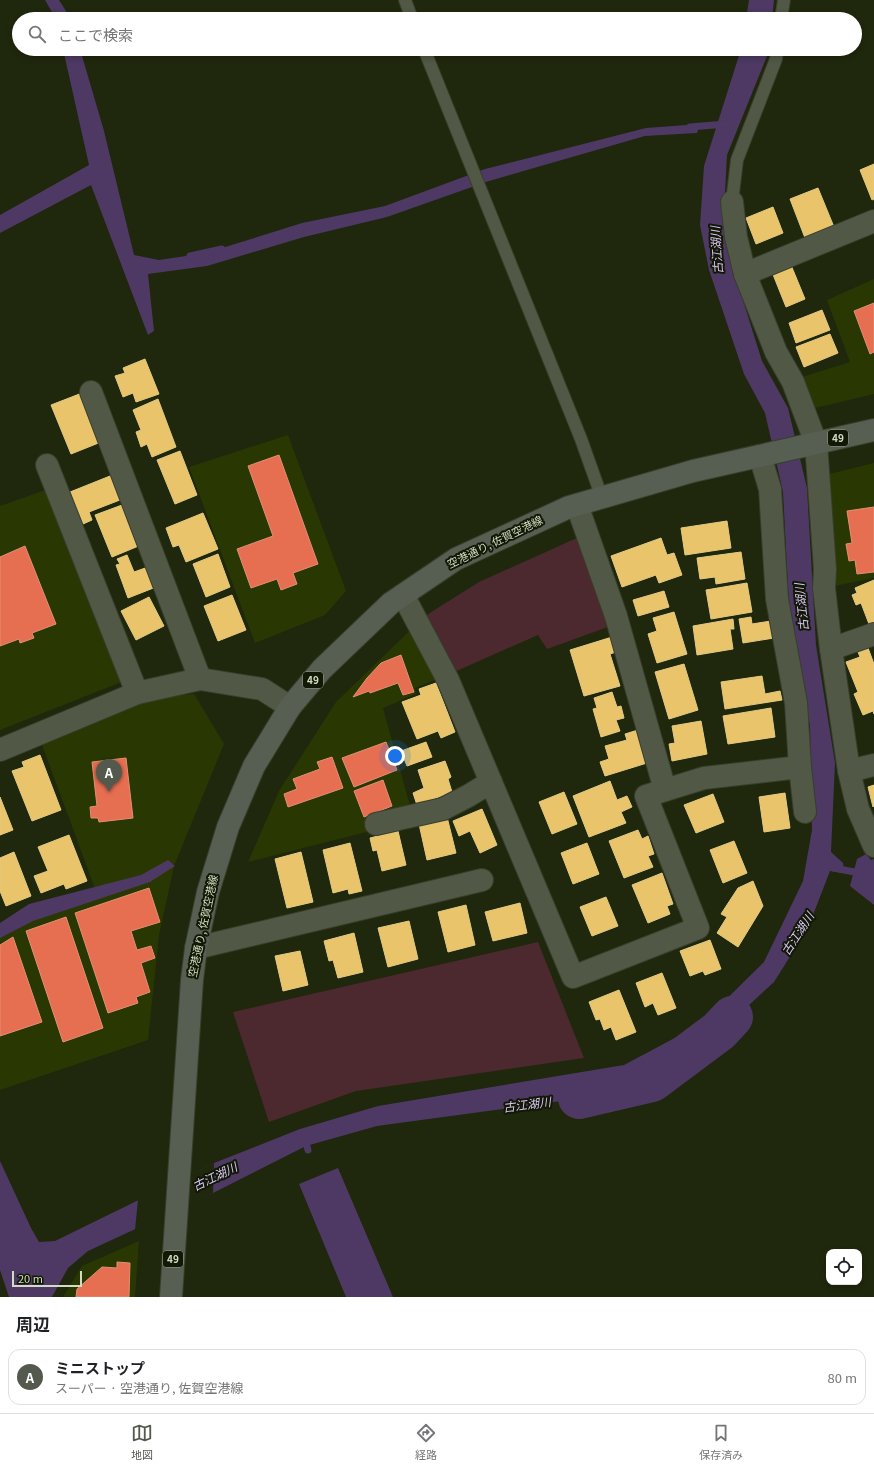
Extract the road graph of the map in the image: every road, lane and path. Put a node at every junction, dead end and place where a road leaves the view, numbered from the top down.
1 (405, 0) edge
2 (784, 0) edge
3 (409, 12) edge
4 (782, 12) edge
5 (427, 56) edge
6 (776, 56) edge
7 (732, 202) joint
8 (874, 221) edge
9 (745, 274) junction
10 (91, 392) dead end
11 (874, 430) edge
12 (809, 445) junction
13 (765, 455) junction
14 (47, 465) dead end
15 (602, 498) junction
16 (577, 505) junction
17 (403, 595) junction
18 (874, 634) edge
19 (831, 649) junction
20 (200, 679) junction
21 (137, 693) junction
22 (290, 707) junction
23 (0, 750) edge
24 (874, 765) edge
25 (800, 767) junction
26 (849, 771) junction
27 (491, 782) junction
28 (666, 790) junction
29 (804, 812) dead end
30 (376, 824) dead end
31 (874, 846) edge
32 (482, 880) dead end
33 (196, 948) junction
34 (171, 1297) edge

1 - 3 lane
2 - 4 lane
5 - 15 lane
6 - 7 lane
7 - 9 street
8 - 9 street
9 - 12 street
10 - 20 street
11 - 12 main road, 空港通り, 佐賀空港線 / 49
12 - 13 main road, 空港通り, 佐賀空港線 / 49
12 - 19 street
13 - 15 main road, 空港通り, 佐賀空港線 / 49
13 - 25 street
14 - 21 street
15 - 16 main road, 空港通り, 佐賀空港線 / 49
16 - 17 main road, 空港通り, 佐賀空港線 / 49
16 - 28 street
17 - 22 main road, 空港通り, 佐賀空港線 / 49
17 - 27 street
18 - 19 street
19 - 26 street
20 - 21 street
20 - 22 street
21 - 23 street
22 - 33 main road, 空港通り, 佐賀空港線 / 49
24 - 26 street
25 - 28 street
25 - 29 street
26 - 31 street
27 - 28 street
27 - 30 street
32 - 33 street
33 - 34 main road, 空港通り, 佐賀空港線 / 49

